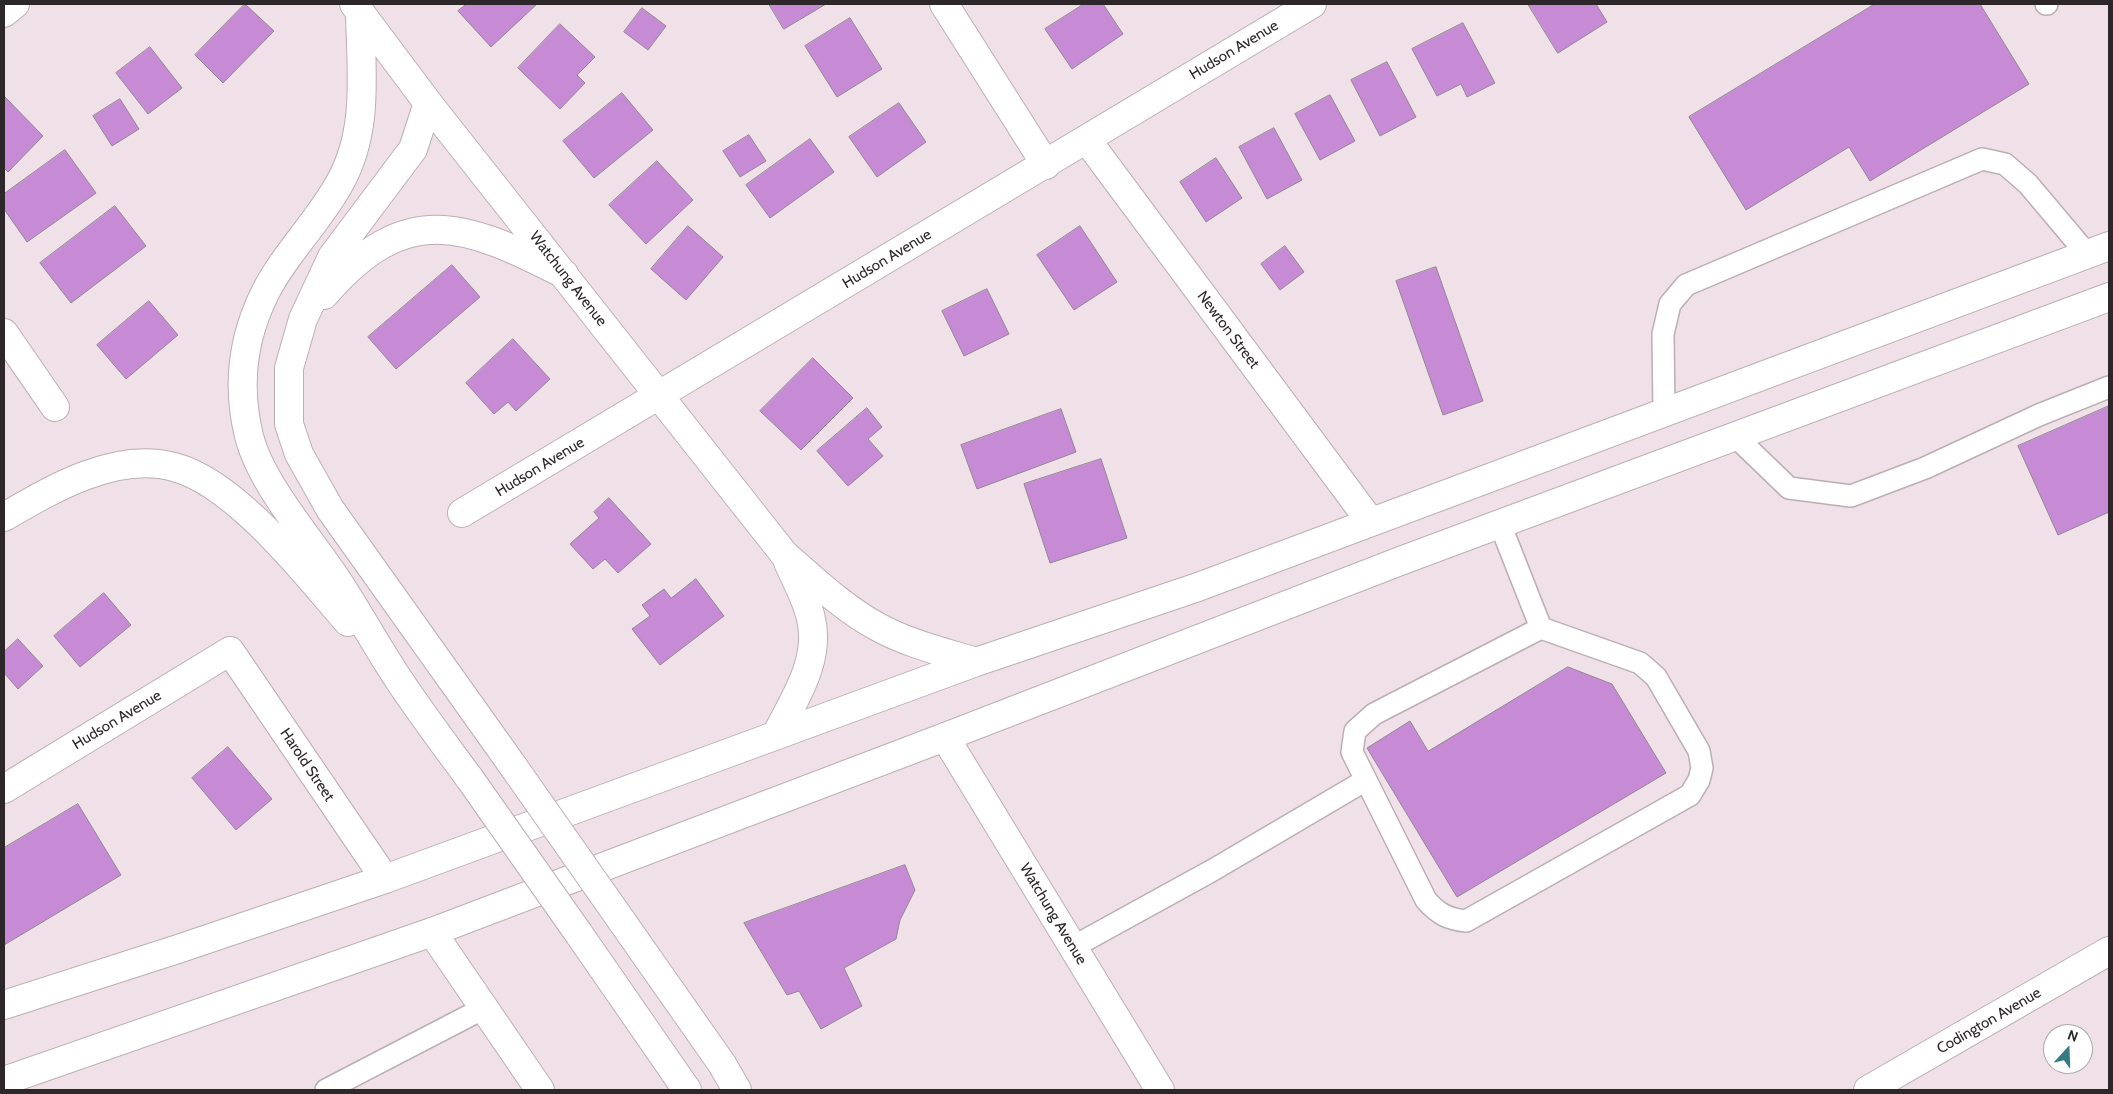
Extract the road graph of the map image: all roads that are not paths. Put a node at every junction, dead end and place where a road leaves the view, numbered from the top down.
1 (16, 4) edge
2 (944, 4) edge
3 (1312, 4) edge
4 (357, 8) edge
5 (4, 13) edge
6 (428, 103) junction
7 (1087, 140) junction
8 (1046, 164) junction
9 (2098, 250) edge
10 (564, 274) junction
11 (2109, 297) edge
12 (303, 319) junction
13 (4, 333) edge
14 (2109, 387) edge
15 (660, 395) junction
16 (55, 406) dead end
17 (1664, 411) junction
18 (1735, 436) junction
19 (462, 513) dead end
20 (4, 518) edge
21 (1370, 521) junction
22 (1500, 524) junction
23 (784, 554) junction
24 (1541, 628) junction
25 (230, 652) joint
26 (976, 662) junction
27 (396, 676) junction
28 (776, 735) junction
29 (945, 737) junction
30 (1366, 780) junction
31 (4, 789) edge
32 (384, 879) junction
33 (432, 932) junction
34 (1073, 947) junction
35 (2109, 951) edge
36 (4, 1005) edge
37 (484, 1008) junction
38 (65, 1061) junction
39 (722, 1064) junction
40 (4, 1081) edge
41 (44, 1090) edge
42 (326, 1090) edge
43 (538, 1090) edge
44 (687, 1090) edge
45 (737, 1090) edge
46 (744, 1090) edge
47 (1160, 1090) edge
48 (1868, 1090) edge

1 - 5 main road
2 - 8 main road
3 - 7 main road, Hudson Avenue
4 - 6 main road, Watchung Avenue
4 - 27 main road
6 - 10 main road, Watchung Avenue
6 - 12 main road
7 - 8 main road, Hudson Avenue
7 - 21 main road, Newton Street
8 - 15 main road, Hudson Avenue
9 - 17 main road
9 - 17 lane
10 - 12 main road
10 - 15 main road, Watchung Avenue
11 - 18 main road
12 - 39 main road, bridge
13 - 16 main road
14 - 18 lane
15 - 19 main road, Hudson Avenue
15 - 23 main road, Watchung Avenue
17 - 21 main road
18 - 22 main road
20 - 27 main road
21 - 26 main road
22 - 24 lane
22 - 29 main road
23 - 26 main road
23 - 28 main road
24 - 30 lane
24 - 30 lane
25 - 31 main road, Hudson Avenue
25 - 32 main road, Harold Street
26 - 28 main road
27 - 44 main road, bridge
28 - 32 main road
29 - 33 main road
29 - 34 main road, Watchung Avenue
30 - 34 lane
32 - 36 main road
33 - 37 main road
33 - 38 main road
34 - 47 main road, Watchung Avenue
35 - 48 main road, Codington Avenue
37 - 42 lane
37 - 43 main road
38 - 40 main road
38 - 41 main road
39 - 45 main road
39 - 46 main road

